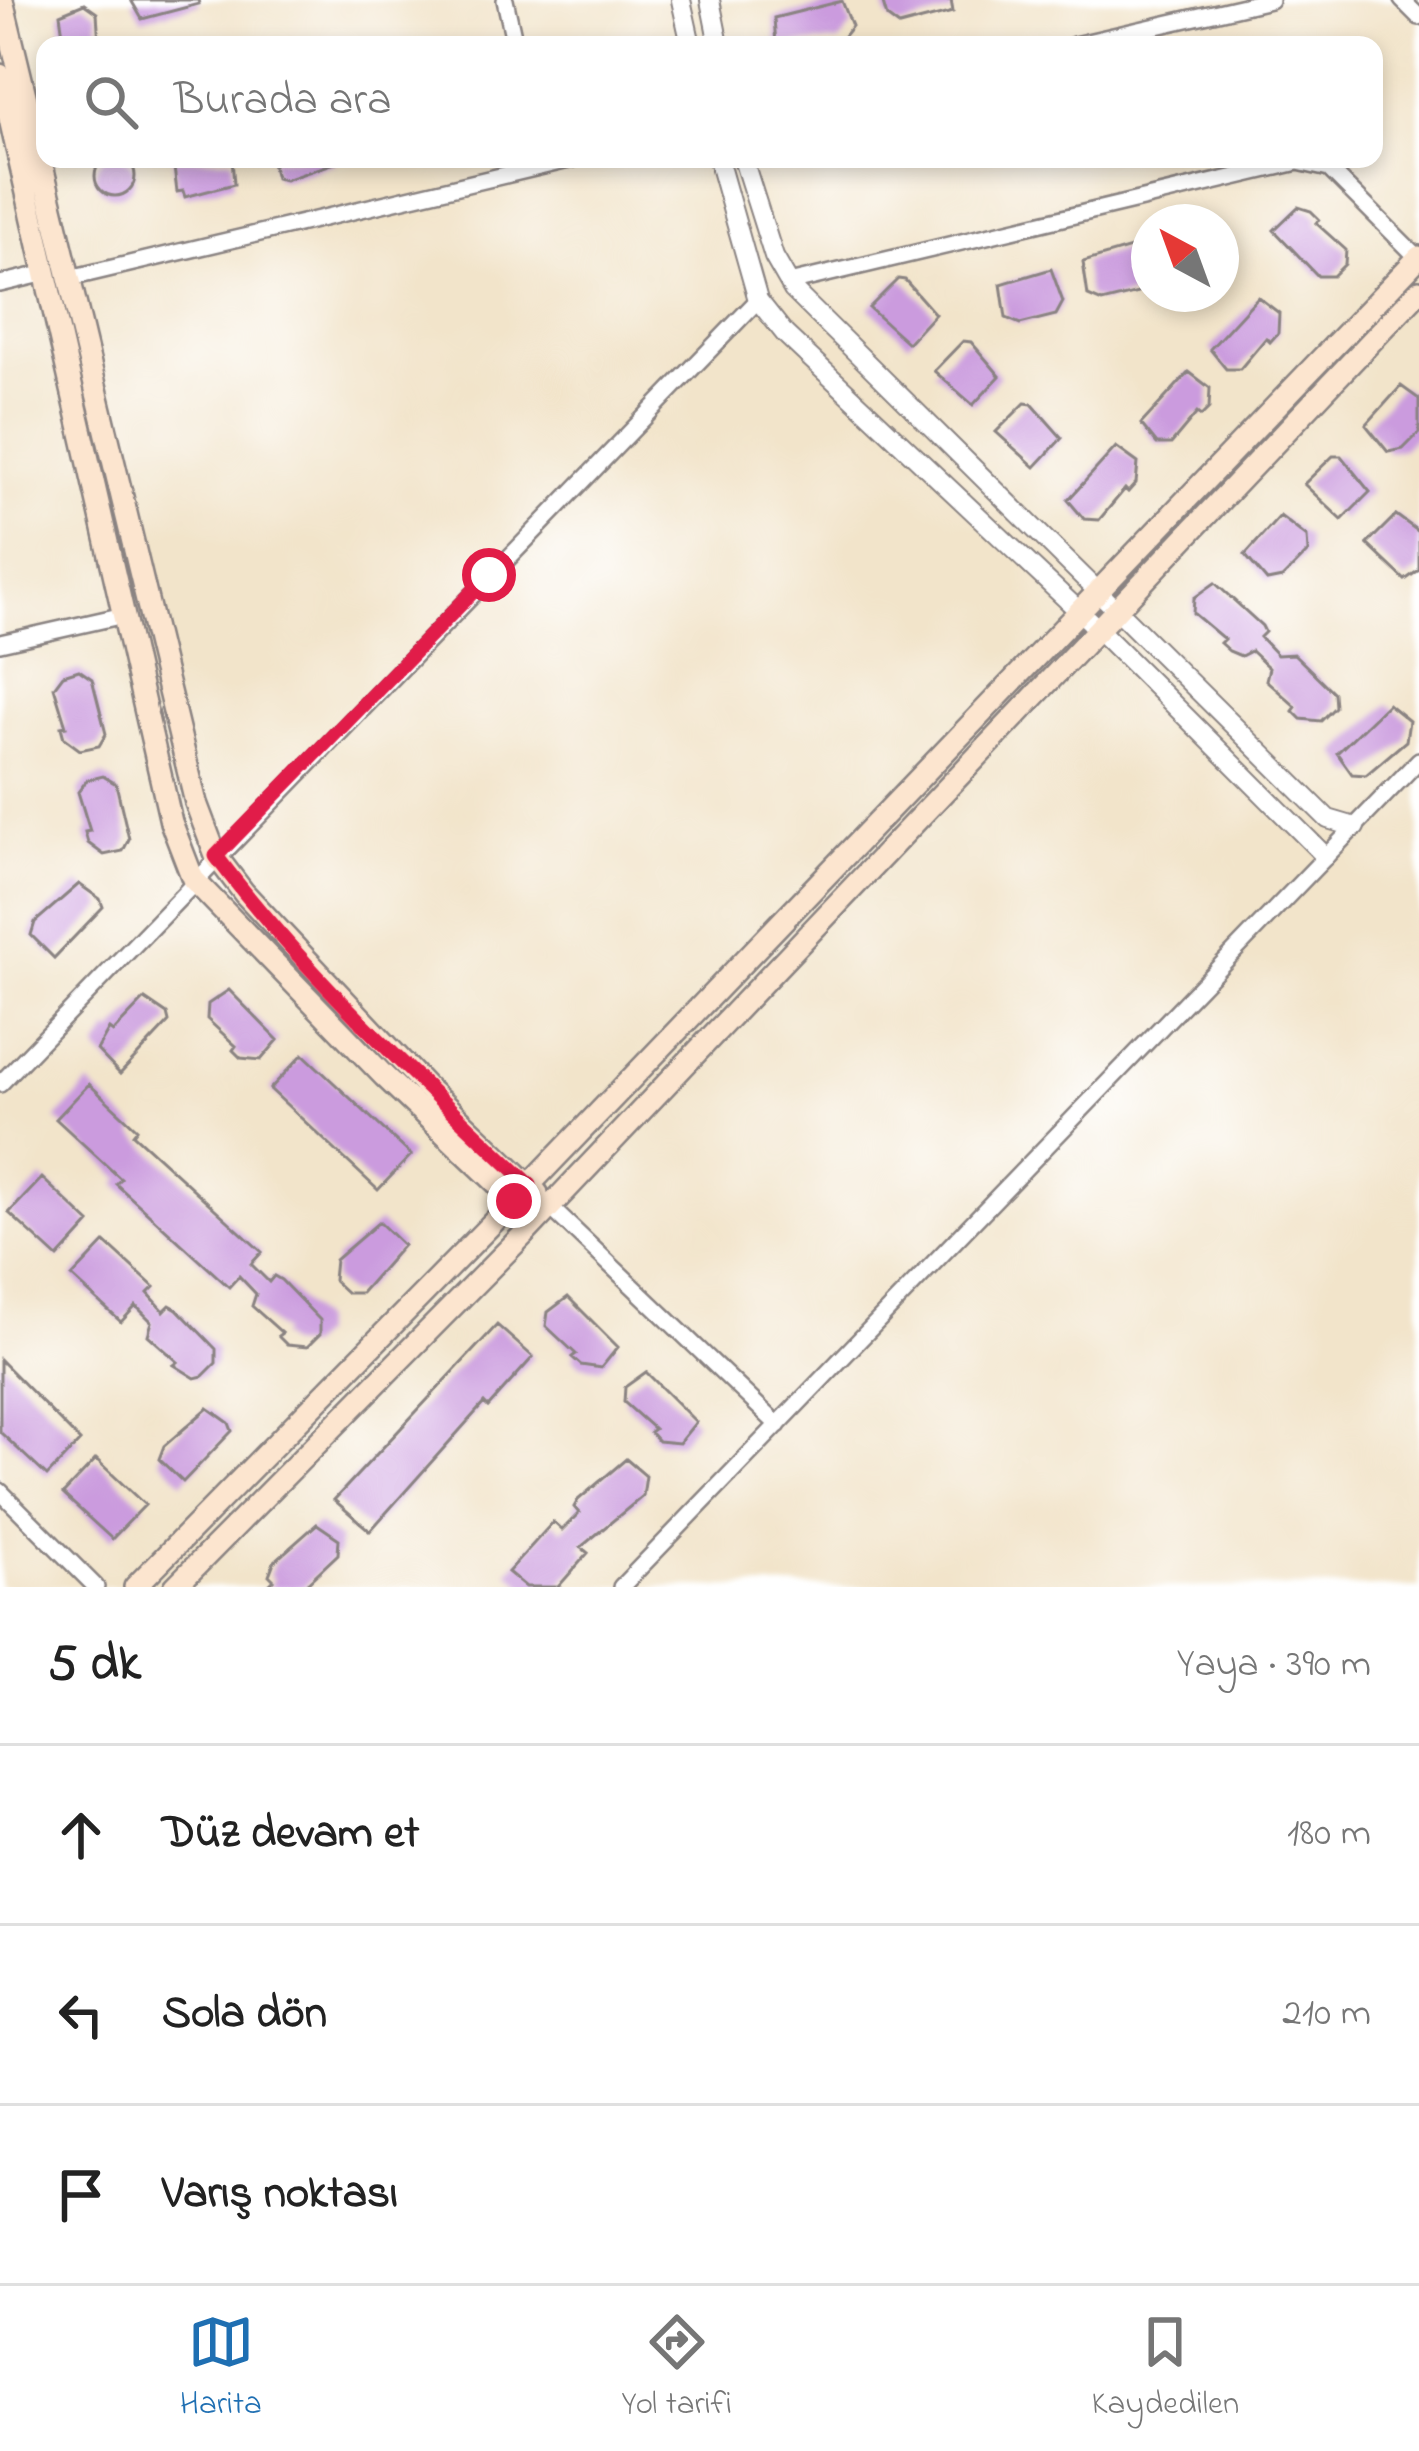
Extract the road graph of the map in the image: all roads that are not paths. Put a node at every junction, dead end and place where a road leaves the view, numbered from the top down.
1 (2, 0) edge
2 (505, 0) edge
3 (681, 0) edge
4 (710, 0) edge
5 (1270, 0) edge
6 (1402, 0) edge
7 (1419, 17) edge
8 (513, 36) edge
9 (689, 36) edge
10 (717, 36) edge
11 (1113, 36) edge
12 (0, 74) edge
13 (36, 139) edge
14 (43, 168) edge
15 (519, 168) edge
16 (721, 168) edge
17 (746, 168) edge
18 (1273, 168) edge
19 (1325, 168) edge
20 (1419, 258) edge
21 (42, 274) junction
22 (70, 278) junction
23 (789, 283) junction
24 (0, 284) edge
25 (1419, 292) edge
26 (758, 300) junction
27 (1106, 600) junction
28 (124, 615) junction
29 (1088, 620) junction
30 (0, 643) edge
31 (1419, 760) edge
32 (1354, 826) junction
33 (216, 856) junction
34 (1325, 856) junction
35 (193, 879) junction
36 (0, 1084) edge
37 (522, 1193) junction
38 (544, 1214) junction
39 (778, 1425) junction
40 (0, 1491) edge
41 (96, 1587) edge
42 (135, 1587) edge
43 (175, 1587) edge
44 (621, 1587) edge

1 - 13 main road
2 - 8 street
3 - 9 street
4 - 10 street
5 - 11 street
6 - 7 street
12 - 21 main road
14 - 22 main road
15 - 22 street
16 - 26 street
17 - 23 street
18 - 23 street
19 - 20 street
20 - 27 main road
21 - 24 street
21 - 28 main road
22 - 33 main road
23 - 27 street
25 - 27 main road
26 - 29 street
26 - 33 street
27 - 29 main road
27 - 32 street
28 - 30 street
28 - 35 main road
29 - 34 street
29 - 37 main road
29 - 38 main road
31 - 32 street
32 - 34 street
33 - 35 street
33 - 37 main road
34 - 39 street
35 - 36 street
35 - 37 main road
37 - 38 main road
37 - 42 main road
38 - 39 street
38 - 43 main road
39 - 44 street
40 - 41 street

